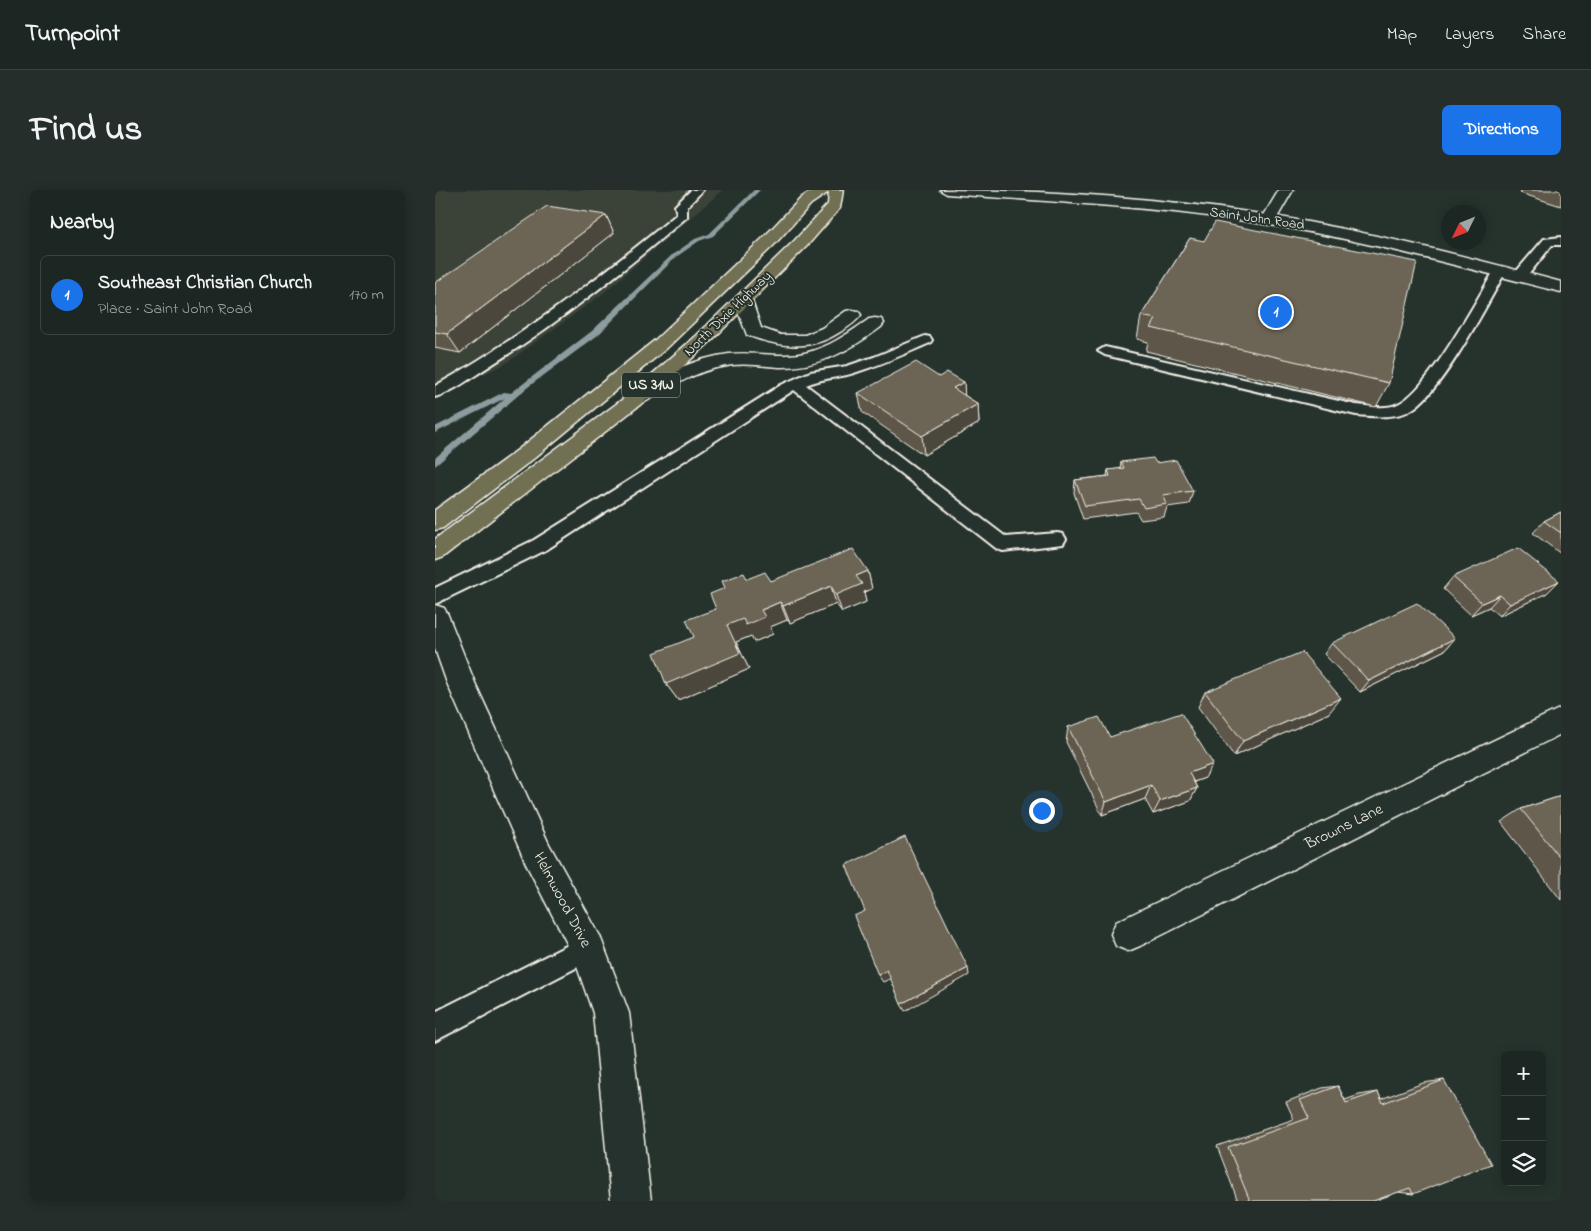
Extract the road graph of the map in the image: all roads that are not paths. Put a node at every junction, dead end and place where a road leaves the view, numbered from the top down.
1 (697, 190) edge
2 (823, 190) edge
3 (836, 190) edge
4 (947, 190) edge
5 (1286, 190) edge
6 (1269, 220) junction
7 (1561, 241) edge
8 (1500, 271) junction
9 (1520, 276) junction
10 (1561, 287) edge
11 (743, 301) junction
12 (852, 315) dead end
13 (875, 323) dead end
14 (925, 340) dead end
15 (1105, 351) dead end
16 (795, 384) junction
17 (435, 392) edge
18 (634, 400) junction
19 (435, 522) edge
20 (1057, 540) dead end
21 (435, 551) edge
22 (435, 597) edge
23 (435, 615) edge
24 (1561, 720) edge
25 (1128, 934) dead end
26 (588, 948) junction
27 (435, 1027) edge
28 (631, 1201) edge

1 - 17 lane
2 - 19 main road, North Dixie Highway / US 31W
3 - 11 main road, North Dixie Highway / US 31W
4 - 6 street, Saint John Road
5 - 6 street
6 - 8 street, Saint John Road
7 - 9 lane
8 - 9 street, Saint John Road
8 - 15 lane
9 - 10 street, Saint John Road
11 - 12 street
11 - 18 main road, North Dixie Highway / US 31W
13 - 18 street
14 - 16 lane
16 - 20 lane
16 - 22 lane
18 - 21 main road, North Dixie Highway / US 31W
23 - 26 street, Helmwood Drive
24 - 25 street, Browns Lane
26 - 27 lane
26 - 28 street, Helmwood Drive

